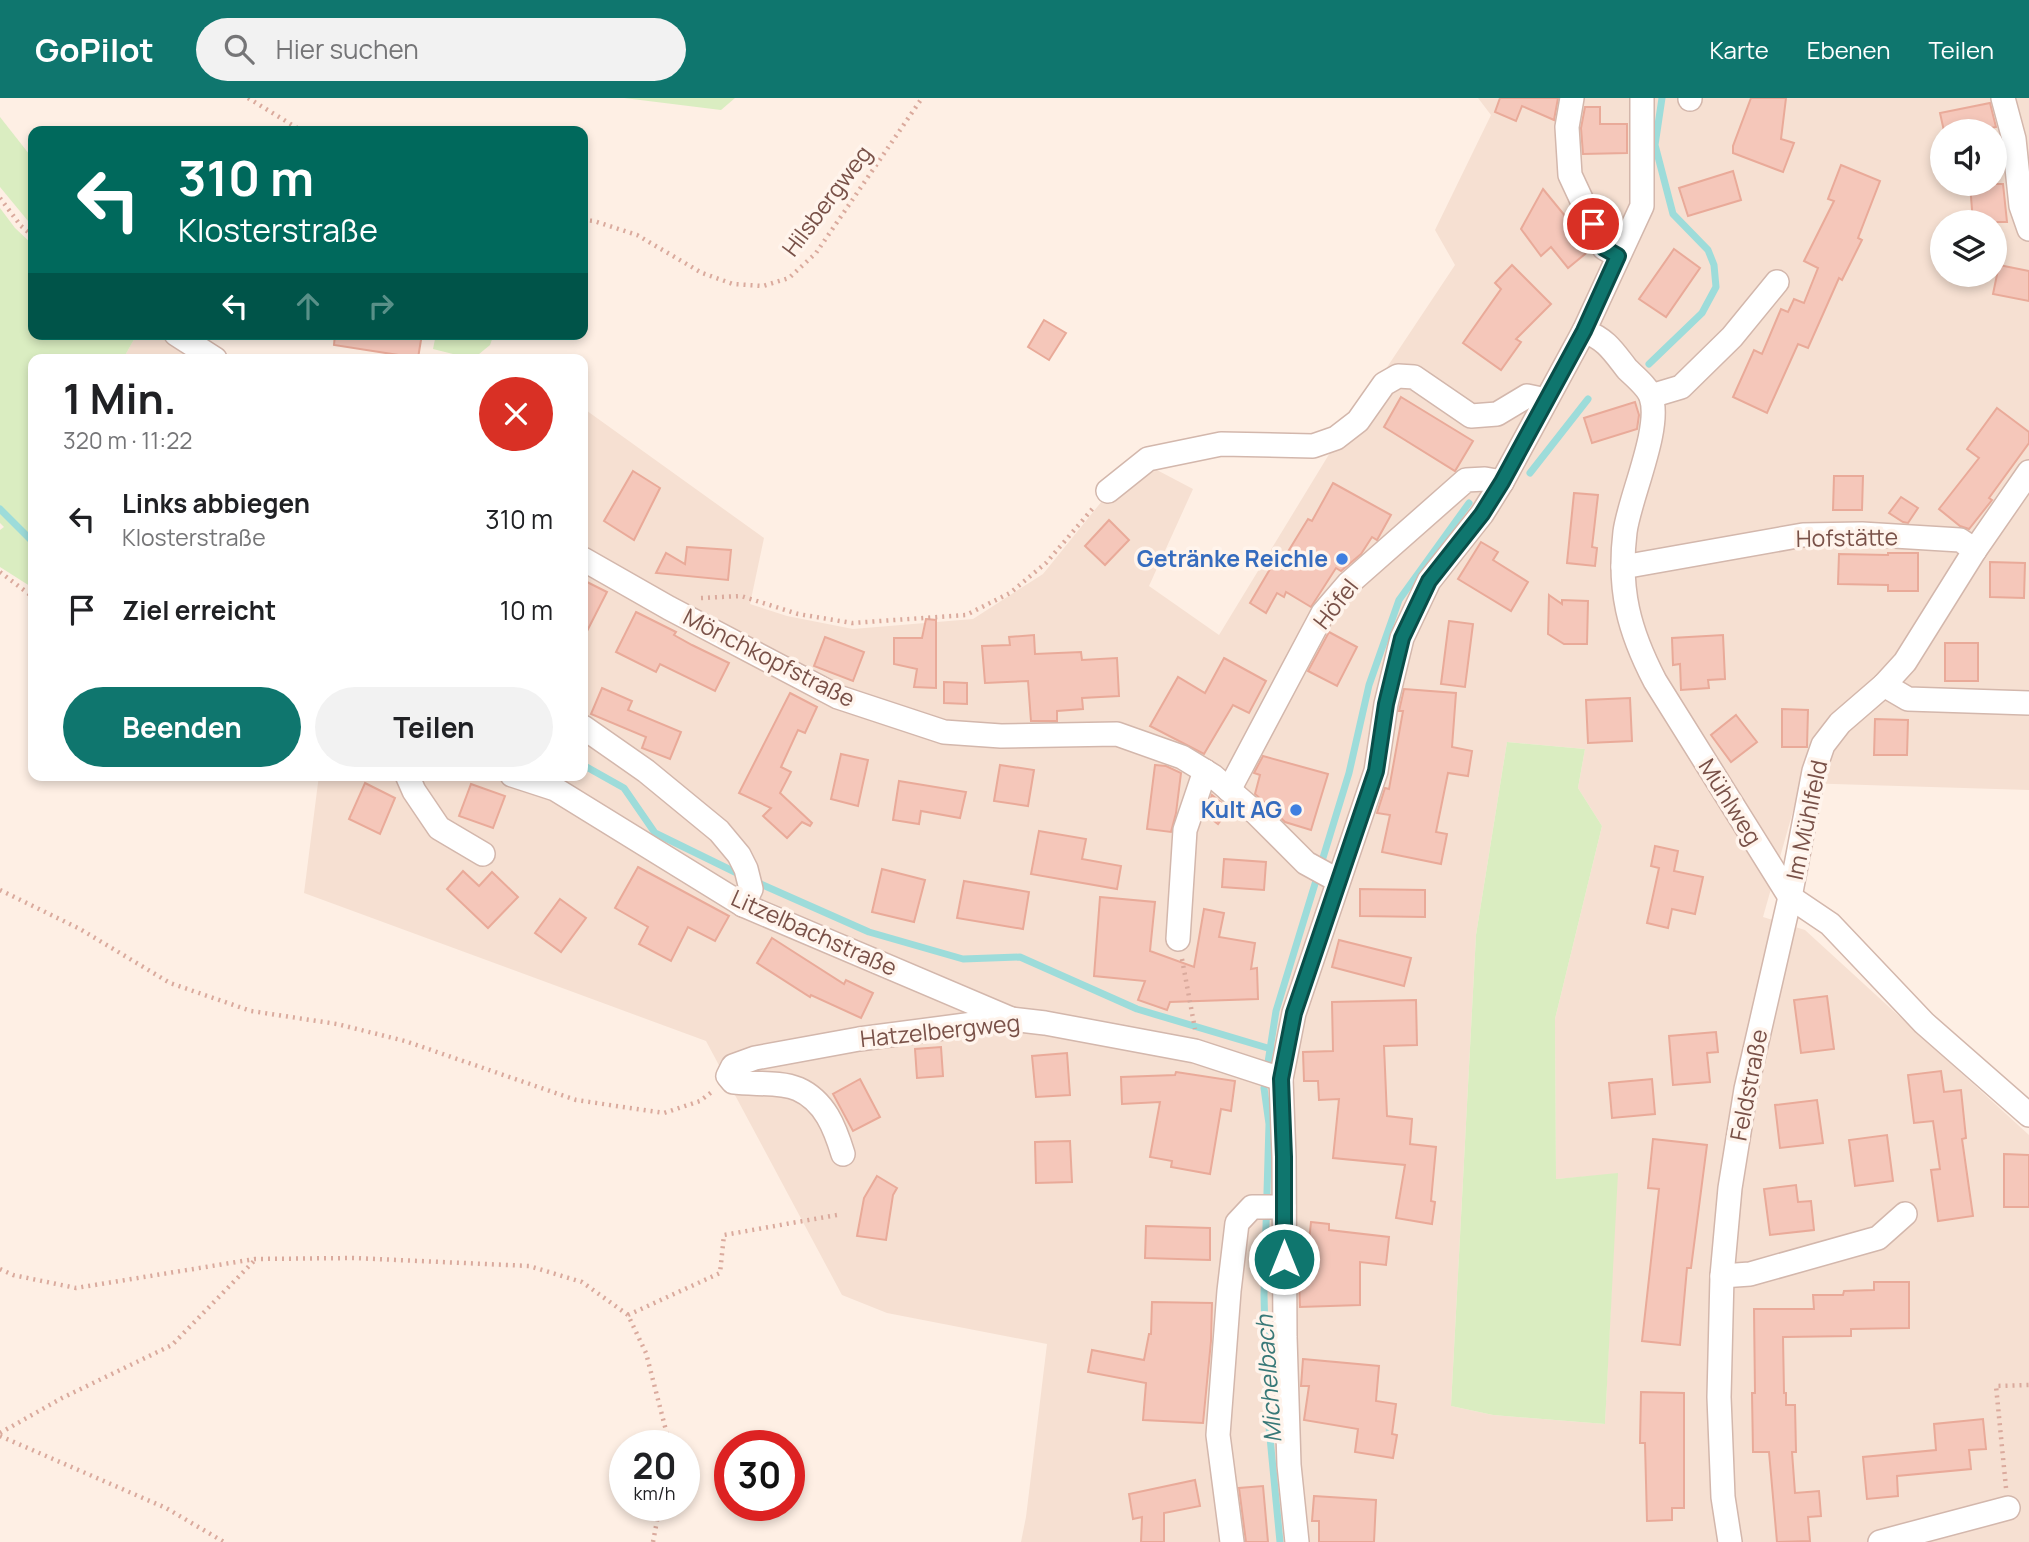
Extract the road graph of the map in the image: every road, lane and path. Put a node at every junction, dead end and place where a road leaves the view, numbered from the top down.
1 (248, 98) edge
2 (922, 98) edge
3 (1572, 98) edge
4 (1642, 98) edge
5 (2003, 98) edge
6 (294, 126) edge
7 (0, 198) edge
8 (588, 220) edge
9 (2029, 229) edge
10 (28, 232) edge
11 (1618, 256) junction
12 (1777, 282) dead end
13 (1584, 331) junction
14 (185, 340) edge
15 (207, 354) edge
16 (1651, 396) junction
17 (1546, 400) junction
18 (2029, 472) edge
19 (1502, 482) junction
20 (1108, 491) joint
21 (1975, 550) junction
22 (588, 562) edge
23 (1623, 568) junction
24 (0, 572) edge
25 (28, 593) edge
26 (669, 608) junction
27 (1884, 685) junction
28 (2029, 703) edge
29 (588, 730) edge
30 (1205, 771) junction
31 (409, 781) edge
32 (530, 781) edge
33 (1229, 790) junction
34 (483, 854) dead end
35 (1332, 878) junction
36 (746, 887) junction
37 (0, 890) edge
38 (1790, 897) junction
39 (1178, 939) dead end
40 (1184, 973) dead end
41 (1012, 1019) junction
42 (1196, 1032) dead end
43 (728, 1076) junction
44 (1271, 1076) junction
45 (2029, 1115) edge
46 (843, 1154) dead end
47 (1270, 1207) junction
48 (1905, 1214) dead end
49 (837, 1215) dead end
50 (255, 1259) junction
51 (0, 1269) edge
52 (1722, 1276) junction
53 (628, 1315) junction
54 (2029, 1385) edge
55 (666, 1430) edge
56 (0, 1434) edge
57 (2008, 1508) joint
58 (657, 1521) edge
59 (224, 1542) edge
60 (653, 1542) edge
61 (1232, 1542) edge
62 (1297, 1542) edge
63 (1730, 1542) edge
64 (1880, 1542) edge

1 - 6 path
2 - 8 path, Hilsbergweg
3 - 11 street
4 - 11 street
5 - 9 street
7 - 10 path
11 - 13 street
12 - 16 street
13 - 16 street
13 - 17 street
14 - 15 street
16 - 23 street, Mühlweg
17 - 19 street
17 - 20 street
18 - 21 street
19 - 33 street, Höfel
19 - 35 street
20 - 26 path
21 - 23 street, Hofstätte
21 - 27 street, Im Mühlfeld
22 - 26 street, Mönchkopfstraße
23 - 38 street, Mühlweg
24 - 25 path
26 - 30 street, Mönchkopfstraße
27 - 28 street
27 - 38 street, Im Mühlfeld
29 - 36 street, Litzelbachstraße
30 - 33 street, Mönchkopfstraße
30 - 39 street
31 - 34 street
32 - 36 street, Litzelbachstraße
33 - 35 street, Mönchkopfstraße
35 - 44 street
36 - 41 street, Litzelbachstraße
37 - 43 path
38 - 45 street, Mühlweg
38 - 52 street, Feldstraße
40 - 42 path
41 - 43 street, Hatzelbergweg
41 - 44 street, Hatzelbergweg
43 - 46 street
44 - 47 street
47 - 61 street
47 - 62 street
48 - 52 street
49 - 53 path
50 - 51 path
50 - 53 path
50 - 56 path
52 - 63 street, Feldstraße
53 - 55 path
54 - 57 path
56 - 59 path
57 - 64 street
58 - 60 path

